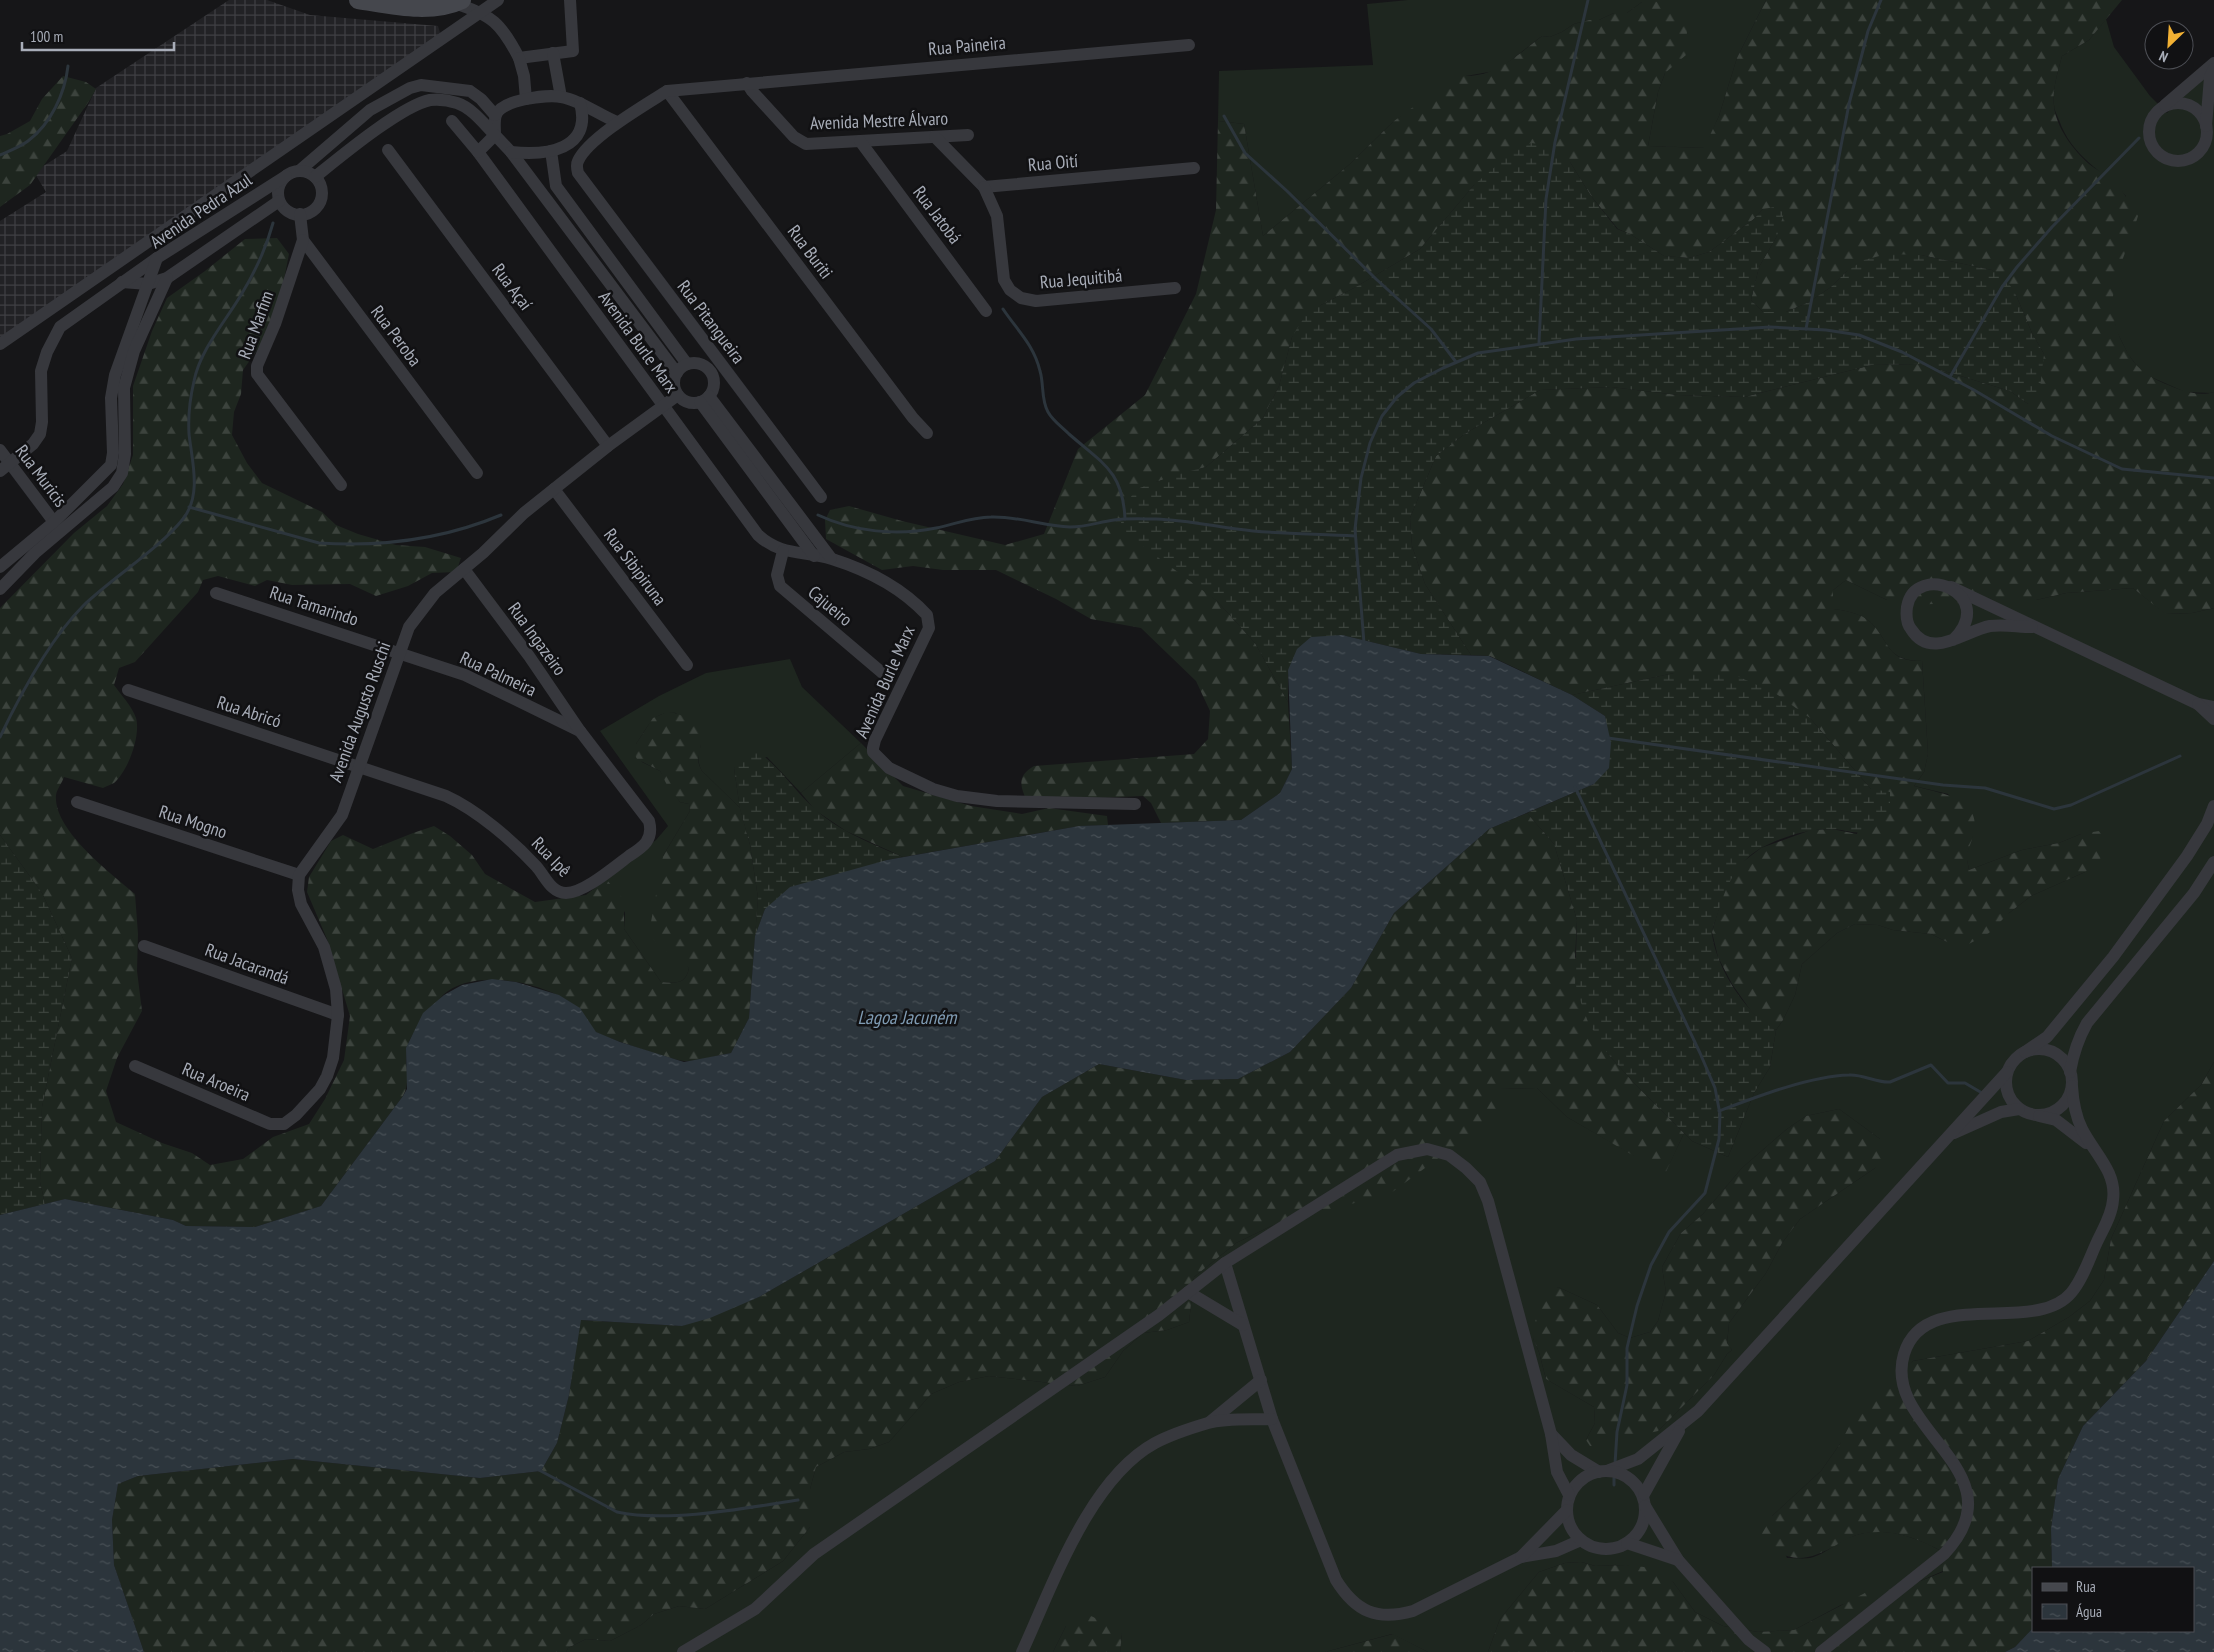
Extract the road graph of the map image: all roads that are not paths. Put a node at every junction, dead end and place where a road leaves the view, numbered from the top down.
1 (358, 0) edge
2 (498, 0) edge
3 (570, 0) edge
4 (455, 1) edge
5 (480, 11) junction
6 (1189, 45) dead end
7 (553, 53) junction
8 (519, 58) junction
9 (2214, 63) edge
10 (2214, 69) edge
11 (747, 83) junction
12 (667, 91) junction
13 (561, 96) junction
14 (526, 99) junction
15 (580, 103) junction
16 (2158, 111) junction
17 (597, 114) junction
18 (495, 116) junction
19 (452, 121) dead end
20 (617, 122) junction
21 (582, 125) junction
22 (2206, 126) junction
23 (495, 135) junction
24 (968, 135) dead end
25 (936, 138) junction
26 (860, 141) junction
27 (388, 150) dead end
28 (551, 151) junction
29 (478, 152) junction
30 (511, 152) junction
31 (1194, 168) dead end
32 (299, 171) junction
33 (286, 176) junction
34 (315, 177) junction
35 (984, 187) junction
36 (279, 201) junction
37 (300, 214) junction
38 (303, 240) junction
39 (157, 258) junction
40 (167, 278) junction
41 (122, 282) junction
42 (148, 284) junction
43 (1175, 288) dead end
44 (986, 311) dead end
45 (0, 344) edge
46 (687, 364) junction
47 (721, 364) junction
48 (677, 373) junction
49 (711, 373) junction
50 (678, 395) junction
51 (704, 399) junction
52 (662, 405) junction
53 (927, 434) dead end
54 (608, 446) junction
55 (0, 450) edge
56 (10, 462) junction
57 (0, 472) edge
58 (477, 473) dead end
59 (342, 485) dead end
60 (554, 489) junction
61 (821, 496) dead end
62 (54, 522) junction
63 (783, 551) junction
64 (814, 556) junction
65 (831, 558) junction
66 (0, 567) edge
67 (464, 569) junction
68 (1951, 587) junction
69 (0, 589) edge
70 (216, 592) dead end
71 (2036, 627) junction
72 (1953, 640) junction
73 (400, 653) junction
74 (687, 665) dead end
75 (886, 676) dead end
76 (128, 690) dead end
77 (2198, 704) junction
78 (2214, 708) edge
79 (2214, 719) edge
80 (580, 731) junction
81 (359, 767) junction
82 (77, 802) dead end
83 (1135, 804) dead end
84 (2214, 806) edge
85 (2214, 862) edge
86 (299, 875) junction
87 (144, 946) dead end
88 (338, 1015) junction
89 (2025, 1052) junction
90 (135, 1066) dead end
91 (2007, 1072) junction
92 (2070, 1072) junction
93 (2072, 1086) junction
94 (2019, 1109) junction
95 (2032, 1115) junction
96 (1949, 1134) junction
97 (2094, 1149) junction
98 (1225, 1263) junction
99 (1188, 1292) junction
100 (1243, 1325) junction
101 (1260, 1380) junction
102 (1272, 1418) junction
103 (1210, 1422) junction
104 (1682, 1425) junction
105 (1551, 1434) junction
106 (1604, 1471) junction
107 (1569, 1495) junction
108 (1644, 1500) junction
109 (1566, 1510) junction
110 (1581, 1540) junction
111 (1627, 1544) junction
112 (1522, 1558) junction
113 (1678, 1560) junction
114 (683, 1652) edge
115 (1022, 1652) edge
116 (1765, 1652) edge
117 (1821, 1652) edge

1 - 4 main road
2 - 5 street
3 - 7 street
4 - 5 street
5 - 8 street
5 - 45 street
6 - 11 street, Rua Paineira
7 - 8 street
7 - 13 street
8 - 14 street
9 - 16 street
10 - 22 street
11 - 12 street
11 - 26 street, Avenida Mestre Álvaro
12 - 20 street
12 - 53 street, Rua Buriti
13 - 14 street
13 - 15 street
14 - 18 street
15 - 17 street
15 - 21 street
16 - 22 street
16 - 22 street
17 - 20 street
17 - 21 street
18 - 23 street
18 - 32 street
19 - 29 street, Avenida Burle Marx
20 - 47 street, Rua Pitangueira
21 - 28 street
23 - 29 street
23 - 30 street, Avenida Burle Marx
23 - 34 street
24 - 25 street, Avenida Mestre Álvaro
25 - 26 street, Avenida Mestre Álvaro
25 - 35 street
26 - 44 street, Rua Jatobá
27 - 54 street, Rua Açaí
28 - 30 street
28 - 46 street, Avenida Burle Marx
29 - 52 street, Avenida Burle Marx
30 - 48 street, Avenida Burle Marx
31 - 35 street, Rua Oití
32 - 33 street
32 - 34 street
33 - 36 street
33 - 39 street, Avenida Pedra Azul
34 - 37 street
35 - 43 street, Rua Jequitibá
36 - 37 street
36 - 40 street, Avenida Pedra Azul
37 - 38 street
38 - 58 street, Rua Peroba
38 - 59 street, Rua Marfim
39 - 41 street
39 - 42 street, Avenida Pedra Azul
40 - 42 street, Avenida Pedra Azul
40 - 69 street
41 - 42 street
41 - 56 street
42 - 62 street, Avenida Pedra Azul
46 - 48 street
46 - 49 street
47 - 49 street
47 - 61 street, Rua Pitangueira
48 - 50 street
49 - 51 street
50 - 51 street
50 - 52 street, Avenida Augusto Ruschi
51 - 64 street, Avenida Burle Marx
51 - 65 street
52 - 54 street, Avenida Augusto Ruschi
52 - 63 street, Avenida Burle Marx
54 - 60 street, Avenida Augusto Ruschi
55 - 56 street, Rua Muricis
56 - 57 street
56 - 62 street, Rua Muricis
60 - 67 street, Avenida Augusto Ruschi
60 - 74 street, Rua Sibipiruna
62 - 66 street, Avenida Pedra Azul
63 - 64 street, Avenida Burle Marx
63 - 75 street, Cajueiro
64 - 65 street, Avenida Burle Marx
65 - 83 street, Avenida Burle Marx
67 - 73 street, Avenida Augusto Ruschi
67 - 80 street, Rua Ingazeiro
68 - 71 street
68 - 72 street
68 - 72 street
70 - 73 street, Rua Tamarindo
71 - 72 street
71 - 77 street
73 - 80 street, Rua Palmeira
73 - 81 street, Avenida Augusto Ruschi
76 - 81 street, Rua Abricó
77 - 78 street
77 - 79 street
80 - 81 street, Rua Ipê
81 - 86 street, Avenida Augusto Ruschi
82 - 86 street, Rua Mogno
84 - 89 street
85 - 92 street
86 - 88 street
87 - 88 street, Rua Jacarandá
88 - 90 street, Rua Aroeira
89 - 91 street
89 - 92 street
91 - 94 street
91 - 96 street
92 - 93 street
93 - 95 street
93 - 97 street
94 - 95 street
94 - 96 street
95 - 97 street
96 - 104 street
97 - 117 street
98 - 99 street
98 - 100 street
98 - 105 street
99 - 100 street
99 - 114 street
100 - 101 street
101 - 102 street
101 - 103 street
102 - 103 street
102 - 112 street
103 - 115 street
104 - 106 street
104 - 108 street
105 - 106 street
105 - 107 street
106 - 107 street
106 - 108 street
107 - 109 street
108 - 111 street
108 - 113 street
109 - 110 street
109 - 112 street
110 - 111 street
110 - 112 street
111 - 113 street
113 - 116 street

